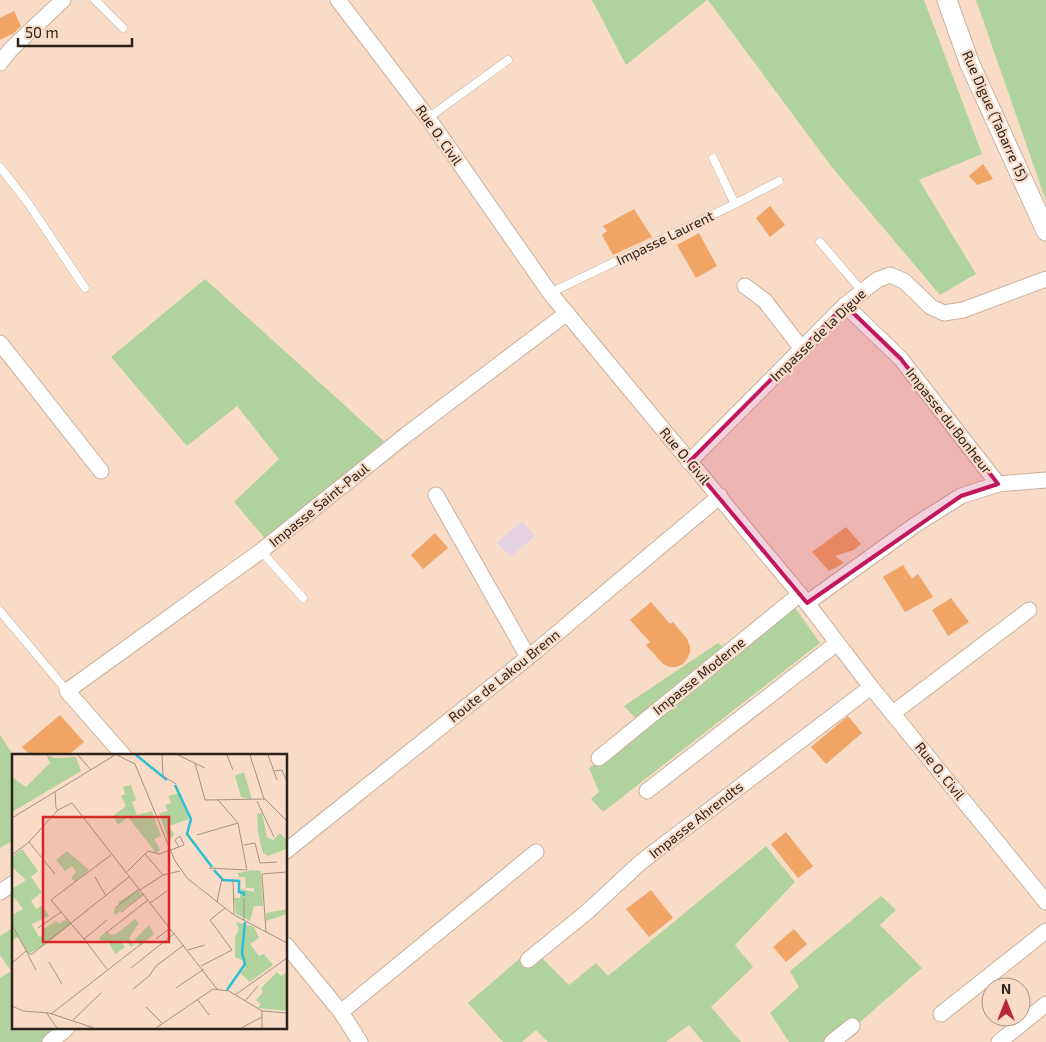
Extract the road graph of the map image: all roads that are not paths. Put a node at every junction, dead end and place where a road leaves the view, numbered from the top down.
1 (63, 0) edge
2 (95, 0) edge
3 (338, 0) edge
4 (946, 0) edge
5 (123, 28) dead end
6 (508, 60) dead end
7 (0, 63) edge
8 (428, 118) junction
9 (713, 158) dead end
10 (0, 167) edge
11 (779, 181) dead end
12 (735, 204) junction
13 (1046, 231) edge
14 (820, 242) dead end
15 (1046, 279) edge
16 (745, 286) dead end
17 (85, 288) dead end
18 (550, 292) junction
19 (862, 292) junction
20 (846, 305) junction
21 (567, 313) junction
22 (0, 343) edge
23 (802, 349) junction
24 (689, 462) junction
25 (101, 471) dead end
26 (1046, 480) edge
27 (998, 484) junction
28 (436, 495) dead end
29 (720, 496) junction
30 (262, 551) junction
31 (302, 598) dead end
32 (803, 598) junction
33 (1029, 610) dead end
34 (0, 611) edge
35 (837, 643) junction
36 (528, 657) junction
37 (871, 687) junction
38 (68, 691) junction
39 (892, 713) junction
40 (122, 754) edge
41 (599, 758) dead end
42 (647, 791) dead end
43 (288, 849) edge
44 (536, 852) dead end
45 (12, 884) edge
46 (0, 892) edge
47 (1046, 902) edge
48 (1046, 930) edge
49 (288, 947) edge
50 (528, 960) dead end
51 (1046, 1004) edge
52 (341, 1012) junction
53 (941, 1014) dead end
54 (852, 1026) dead end
55 (65, 1030) edge
56 (50, 1042) edge
57 (360, 1042) edge
58 (832, 1042) edge
59 (999, 1042) edge

1 - 7 street
2 - 5 lane
3 - 8 street, Rue O. Civil
4 - 13 street, Rue Digue (Tabarre 15)
6 - 8 lane
8 - 18 street, Rue O. Civil
9 - 12 lane
10 - 17 lane
11 - 12 lane, Impasse Laurent
12 - 18 lane, Impasse Laurent
14 - 19 lane
15 - 19 street, Impasse de la Digue
16 - 23 street
18 - 21 street, Rue O. Civil
19 - 20 street, Impasse de la Digue
20 - 23 street, Impasse de la Digue
20 - 27 street, Impasse du Bonheur
21 - 24 street, Rue O. Civil
21 - 30 street, Impasse Saint-Paul
22 - 25 street
23 - 24 street, Impasse de la Digue
24 - 29 street, Rue O. Civil
26 - 27 street
27 - 32 street, Impasse du Bonheur
28 - 36 street
29 - 32 street, Rue O. Civil
29 - 36 street, Route de Lakou Brenn
30 - 31 lane
30 - 38 street, Impasse Saint-Paul
32 - 35 street, Rue O. Civil
32 - 41 street, Impasse Moderne
33 - 39 street
34 - 38 lane
35 - 37 street, Rue O. Civil
35 - 42 street
36 - 43 street, Route de Lakou Brenn
37 - 39 street, Rue O. Civil
37 - 50 street, Impasse Ahrendts
38 - 40 street
39 - 47 street, Rue O. Civil
44 - 52 street
45 - 46 street
48 - 53 street
49 - 52 street
51 - 59 street
52 - 57 street
54 - 58 street
55 - 56 street

